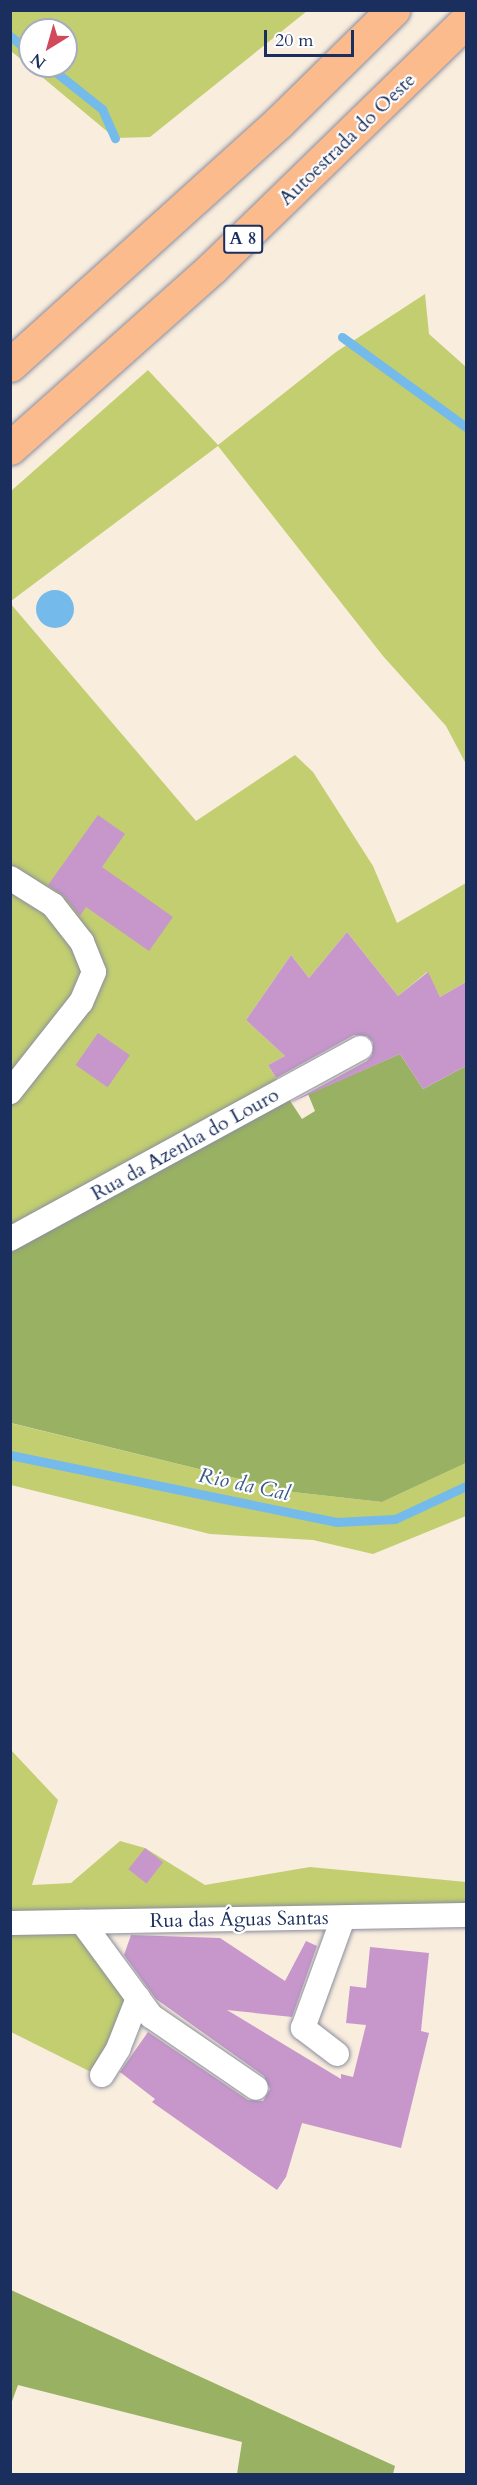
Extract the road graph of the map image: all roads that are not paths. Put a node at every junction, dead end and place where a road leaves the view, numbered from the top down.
1 (393, 10) edge
2 (466, 21) edge
3 (10, 365) edge
4 (10, 448) edge
5 (10, 878) edge
6 (360, 1048) dead end
7 (10, 1092) edge
8 (10, 1239) edge
9 (466, 1915) edge
10 (343, 1918) junction
11 (82, 1922) junction
12 (10, 1923) edge
13 (138, 1998) junction
14 (337, 2054) dead end
15 (102, 2075) dead end
16 (256, 2088) dead end

1 - 3 highway
2 - 4 highway, Autoestrada do Oeste / A 8
5 - 7 street
6 - 8 street, Rua da Azenha do Louro
9 - 10 street, Rua das Águas Santas
10 - 11 street, Rua das Águas Santas
10 - 14 street
11 - 12 street, Rua das Águas Santas
11 - 13 street
13 - 15 street
13 - 16 street

